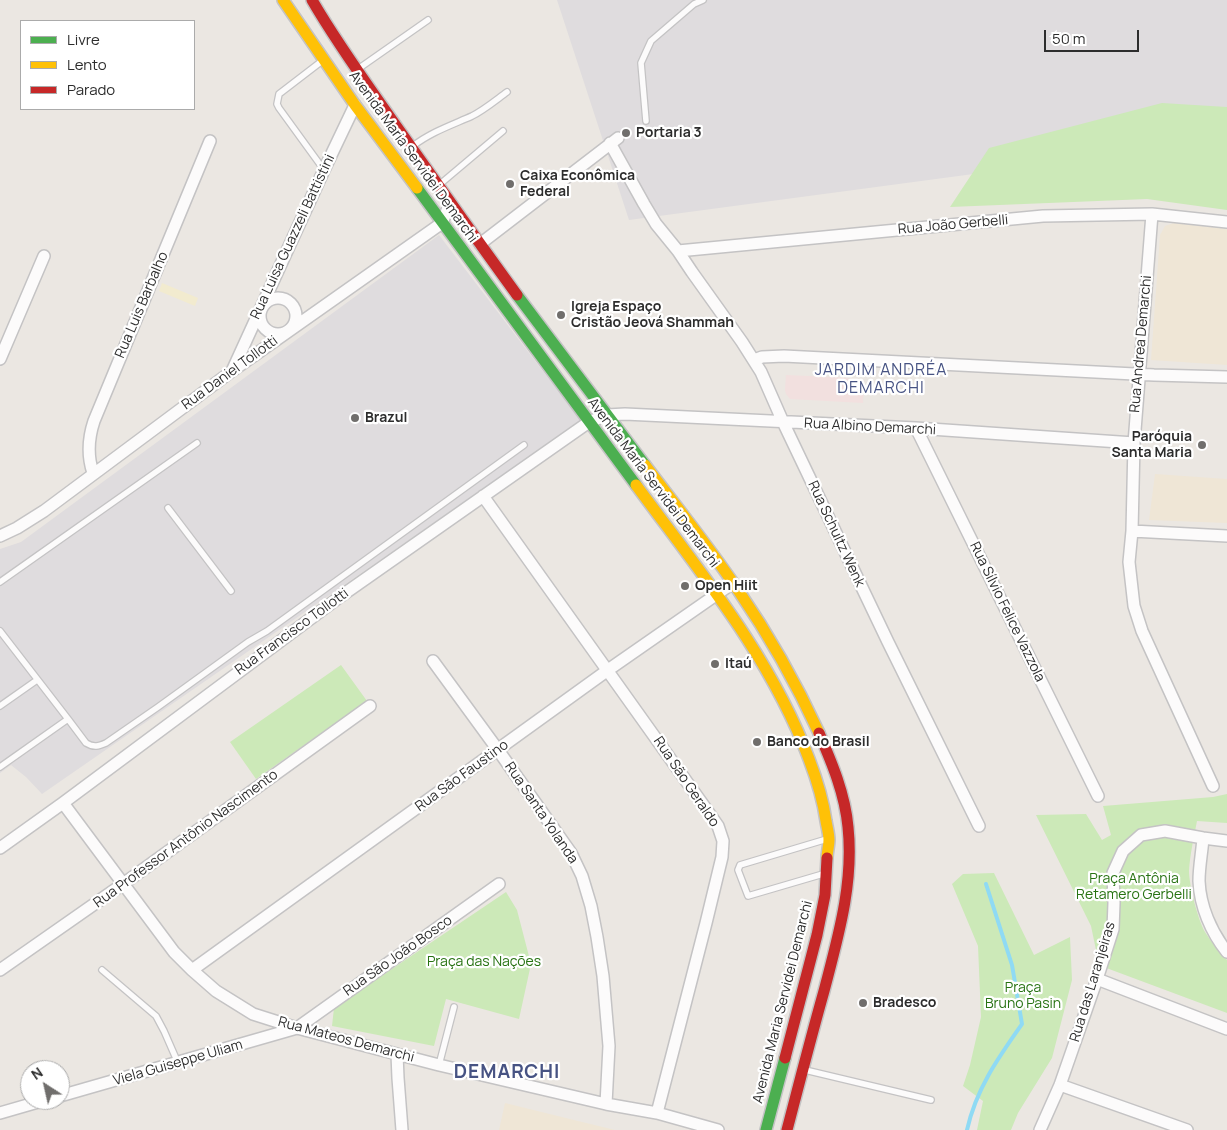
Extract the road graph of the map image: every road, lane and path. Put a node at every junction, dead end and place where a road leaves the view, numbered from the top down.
1 (283, 0) edge
2 (312, 0) edge
3 (703, 0) edge
4 (428, 20) dead end
5 (324, 60) junction
6 (357, 70) junction
7 (507, 92) dead end
8 (355, 104) junction
9 (646, 121) dead end
10 (503, 131) dead end
11 (210, 141) dead end
12 (412, 147) junction
13 (324, 170) junction
14 (438, 186) junction
15 (450, 203) junction
16 (1152, 214) junction
17 (1227, 222) edge
18 (442, 223) junction
19 (480, 244) junction
20 (678, 251) junction
21 (44, 256) dead end
22 (261, 309) junction
23 (289, 330) junction
24 (0, 359) edge
25 (754, 360) junction
26 (232, 371) junction
27 (1139, 374) junction
28 (1227, 378) edge
29 (606, 415) junction
30 (589, 422) junction
31 (783, 422) junction
32 (916, 428) junction
33 (197, 443) dead end
34 (1134, 443) junction
35 (524, 445) dead end
36 (94, 473) junction
37 (483, 496) junction
38 (168, 508) dead end
39 (1132, 531) junction
40 (0, 536) edge
41 (1227, 536) edge
42 (0, 582) edge
43 (733, 583) junction
44 (231, 590) dead end
45 (717, 594) junction
46 (0, 631) edge
47 (433, 661) dead end
48 (608, 670) junction
49 (37, 680) junction
50 (0, 706) edge
51 (370, 706) dead end
52 (68, 719) junction
53 (498, 750) junction
54 (0, 767) edge
55 (1213, 786) dead end
56 (1098, 796) dead end
57 (63, 803) junction
58 (979, 826) dead end
59 (829, 838) junction
60 (1203, 838) junction
61 (1227, 841) edge
62 (0, 848) edge
63 (826, 874) junction
64 (124, 884) junction
65 (499, 884) dead end
66 (1227, 952) edge
67 (0, 970) edge
68 (102, 970) dead end
69 (192, 970) junction
70 (1097, 979) junction
71 (454, 1007) dead end
72 (296, 1028) junction
73 (1227, 1028) edge
74 (397, 1054) junction
75 (178, 1063) junction
76 (439, 1065) junction
77 (803, 1069) junction
78 (1060, 1085) junction
79 (70, 1093) edge
80 (931, 1100) dead end
81 (606, 1104) junction
82 (20, 1107) edge
83 (0, 1113) edge
84 (657, 1113) junction
85 (402, 1130) edge
86 (718, 1130) edge
87 (766, 1130) edge
88 (787, 1130) edge
89 (1040, 1130) edge
90 (1187, 1130) edge

1 - 5 main road, Avenida Maria Servidei Demarchi
2 - 6 main road, Avenida Maria Servidei Demarchi
3 - 9 lane
4 - 6 lane
5 - 8 main road, Avenida Maria Servidei Demarchi
5 - 13 lane
6 - 12 main road, Avenida Maria Servidei Demarchi
7 - 12 lane
8 - 13 street, Rua Luisa Guazzeli Battistini
8 - 18 main road, Avenida Maria Servidei Demarchi
10 - 14 lane
11 - 36 street, Rua Luis Barbalho
12 - 14 main road, Avenida Maria Servidei Demarchi
13 - 22 street, Rua Luisa Guazzeli Battistini
14 - 15 main road, Avenida Maria Servidei Demarchi
15 - 18 street
15 - 19 main road, Avenida Maria Servidei Demarchi
16 - 17 street, Rua João Gerbelli
16 - 20 street, Rua João Gerbelli
16 - 27 street, Rua Andrea Demarchi
18 - 23 street, Rua Daniel Tollotti
18 - 30 main road, Avenida Maria Servidei Demarchi
19 - 20 street, Rua Schultz Wenk
19 - 29 main road, Avenida Maria Servidei Demarchi
20 - 25 street, Rua Schultz Wenk
21 - 24 street
22 - 23 street
22 - 23 street
22 - 26 street, Rua Luisa Guazzeli Battistini
23 - 26 street, Rua Daniel Tollotti
25 - 27 street
25 - 31 street, Rua Schultz Wenk
26 - 36 street, Rua Daniel Tollotti
27 - 28 street
27 - 34 street, Rua Andrea Demarchi
29 - 30 street, Rua Francisco Tollotti
29 - 31 street, Rua Albino Demarchi
29 - 43 main road, Avenida Maria Servidei Demarchi
30 - 37 street, Rua Francisco Tollotti
30 - 45 main road, Avenida Maria Servidei Demarchi
31 - 32 street, Rua Albino Demarchi
31 - 58 street, Rua Schultz Wenk
32 - 34 street, Rua Albino Demarchi
32 - 56 street, Rua Sílvio Felice Vazzola
33 - 42 lane
34 - 39 street, Rua Andrea Demarchi
35 - 52 lane
36 - 40 street, Rua Daniel Tollotti
37 - 48 street, Rua São Geraldo
37 - 57 street, Rua Francisco Tollotti
38 - 44 lane
39 - 41 street
39 - 55 street, Rua Andrea Demarchi
43 - 45 street, Rua São Faustino
43 - 77 main road, Avenida Maria Servidei Demarchi
45 - 48 street, Rua São Faustino
45 - 59 main road, Avenida Maria Servidei Demarchi
46 - 49 lane
47 - 53 street, Rua Santa Yolanda
48 - 53 street, Rua São Faustino
48 - 84 street, Rua São Geraldo
49 - 50 lane
49 - 52 lane
51 - 64 street, Rua Professor Antônio Nascimento
52 - 54 lane
53 - 69 street, Rua São Faustino
53 - 81 street, Rua Santa Yolanda
57 - 62 street, Rua Francisco Tollotti
57 - 64 street, Rua Mateos Demarchi
59 - 63 main road, Avenida Maria Servidei Demarchi
59 - 63 lane
60 - 61 street, Rua das Laranjeiras
60 - 66 street
60 - 70 street, Rua das Laranjeiras
63 - 87 main road, Avenida Maria Servidei Demarchi
64 - 67 street, Rua Professor Antônio Nascimento
64 - 69 street, Rua Mateos Demarchi
65 - 72 street, Rua São João Bosco
68 - 75 lane
69 - 72 street, Rua Mateos Demarchi
70 - 73 street
70 - 78 street, Rua das Laranjeiras
71 - 76 lane
72 - 74 street, Rua Mateos Demarchi
72 - 75 street, Viela Guiseppe Uliam
74 - 76 street, Rua Mateos Demarchi
74 - 85 street
75 - 79 street, Viela Guiseppe Uliam
76 - 81 street, Rua Mateos Demarchi
77 - 80 lane
77 - 88 main road, Avenida Maria Servidei Demarchi
78 - 89 street, Rua das Laranjeiras
78 - 90 street
81 - 84 street, Rua Mateos Demarchi
82 - 83 street
84 - 86 street, Rua Mateos Demarchi

